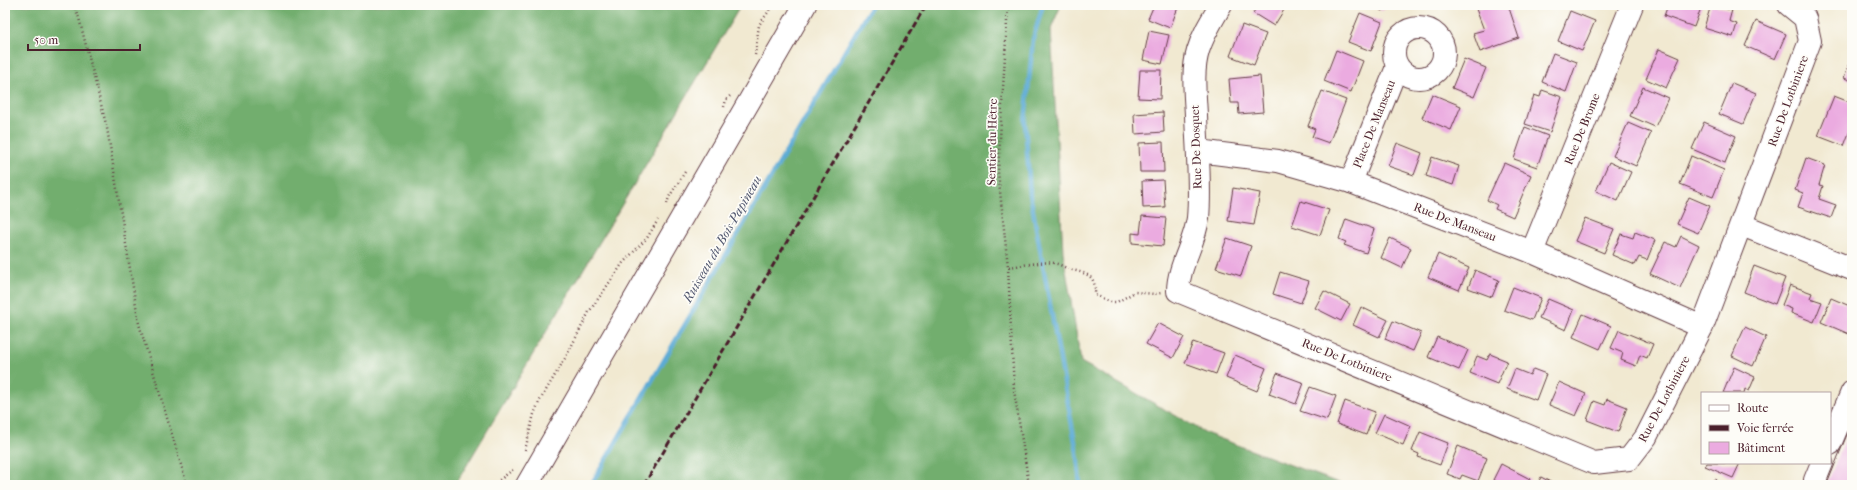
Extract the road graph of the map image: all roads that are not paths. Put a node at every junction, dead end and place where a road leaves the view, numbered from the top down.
1 (805, 5) edge
2 (1221, 5) edge
3 (1632, 5) edge
4 (1797, 12) edge
5 (1397, 67) dead end
6 (1198, 151) junction
7 (1351, 182) junction
8 (1742, 225) junction
9 (1532, 252) junction
10 (1852, 269) edge
11 (1178, 291) joint
12 (1702, 327) junction
13 (1852, 392) edge
14 (1831, 442) edge
15 (1822, 464) edge
16 (522, 476) edge
17 (1817, 485) edge

1 - 16 street
2 - 6 street, Rue De Dosquet
3 - 9 street, Rue De Brome
4 - 8 street, Rue De Lotbiniere
5 - 7 street, Place De Manseau
6 - 7 street, Rue De Manseau
6 - 11 street, Rue De Dosquet
7 - 9 street, Rue De Manseau
8 - 10 street
8 - 12 street, Rue De Lotbiniere
9 - 12 street, Rue De Manseau
11 - 12 street, Rue De Lotbiniere
13 - 14 street
15 - 17 street

